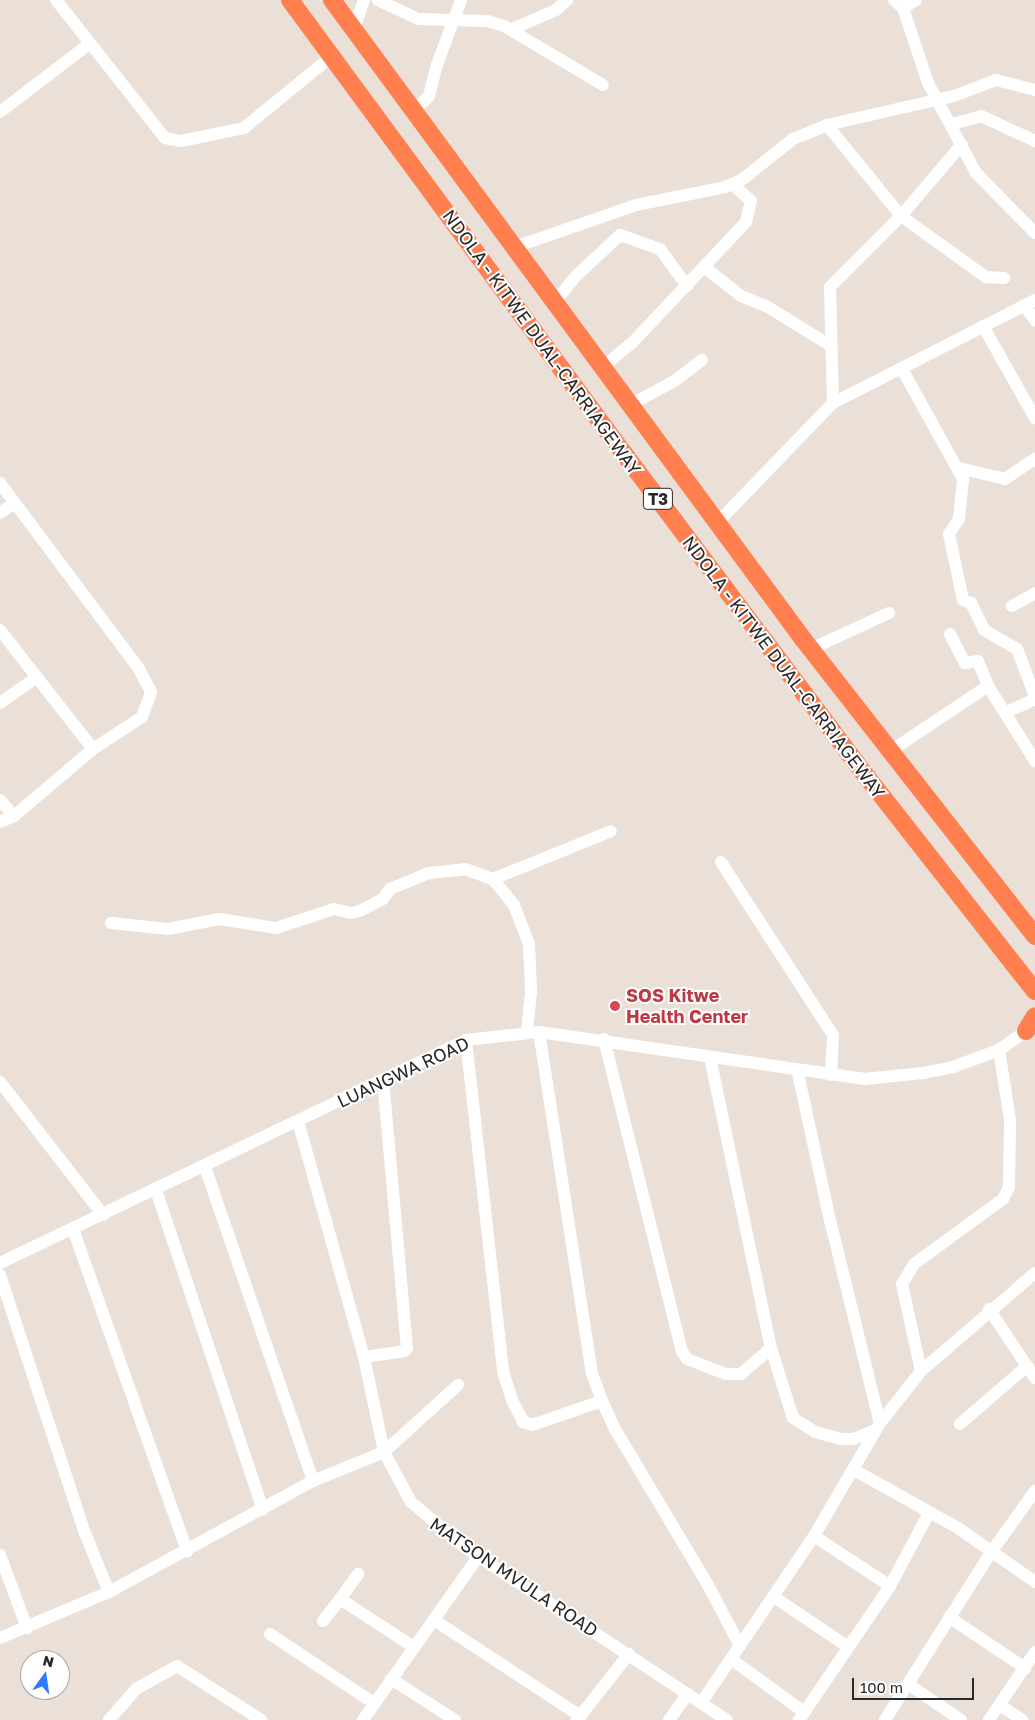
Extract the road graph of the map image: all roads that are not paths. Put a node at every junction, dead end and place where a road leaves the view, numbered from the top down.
1 (56, 0) edge
2 (290, 0) edge
3 (332, 0) edge
4 (364, 0) edge
5 (378, 0) edge
6 (461, 0) edge
7 (567, 0) edge
8 (916, 0) edge
9 (898, 4) edge
10 (454, 21) junction
11 (354, 29) junction
12 (512, 29) junction
13 (88, 44) junction
14 (332, 56) junction
15 (603, 85) dead end
16 (1035, 90) edge
17 (936, 100) junction
18 (414, 111) junction
19 (0, 112) edge
20 (952, 124) junction
21 (827, 125) junction
22 (1035, 141) edge
23 (962, 144) junction
24 (732, 184) junction
25 (902, 216) junction
26 (1035, 233) edge
27 (512, 248) junction
28 (704, 267) junction
29 (1004, 278) dead end
30 (687, 286) junction
31 (554, 303) junction
32 (1029, 303) edge
33 (1035, 320) edge
34 (983, 326) junction
35 (831, 346) junction
36 (702, 360) dead end
37 (603, 367) junction
38 (902, 369) junction
39 (833, 403) junction
40 (630, 405) junction
41 (1035, 418) edge
42 (1035, 459) edge
43 (959, 468) junction
44 (0, 483) edge
45 (14, 503) junction
46 (0, 513) edge
47 (717, 522) junction
48 (1035, 593) edge
49 (1012, 606) dead end
50 (889, 614) dead end
51 (0, 630) edge
52 (950, 634) dead end
53 (811, 648) junction
54 (37, 677) junction
55 (988, 686) junction
56 (1035, 697) edge
57 (0, 704) edge
58 (1005, 713) junction
59 (93, 749) junction
60 (889, 752) junction
61 (1035, 761) edge
62 (0, 800) edge
63 (14, 816) junction
64 (0, 822) edge
65 (611, 831) dead end
66 (722, 862) dead end
67 (493, 879) junction
68 (111, 923) dead end
69 (1035, 936) edge
70 (1035, 992) edge
71 (1033, 1025) edge
72 (533, 1032) junction
73 (604, 1039) junction
74 (466, 1040) junction
75 (998, 1050) junction
76 (710, 1057) junction
77 (797, 1069) junction
78 (831, 1075) junction
79 (383, 1079) junction
80 (0, 1082) edge
81 (298, 1121) junction
82 (205, 1167) junction
83 (156, 1190) junction
84 (103, 1215) junction
85 (73, 1229) junction
86 (0, 1263) edge
87 (1035, 1273) edge
88 (0, 1274) edge
89 (989, 1309) junction
90 (771, 1348) junction
91 (364, 1357) junction
92 (1026, 1367) junction
93 (921, 1371) junction
94 (1035, 1378) edge
95 (458, 1385) dead end
96 (602, 1401) junction
97 (960, 1424) dead end
98 (878, 1426) junction
99 (384, 1452) junction
100 (854, 1470) junction
101 (313, 1481) junction
102 (1035, 1491) edge
103 (263, 1510) junction
104 (929, 1513) junction
105 (814, 1536) junction
106 (187, 1551) junction
107 (992, 1551) junction
108 (0, 1554) edge
109 (478, 1556) junction
110 (358, 1574) dead end
111 (1035, 1582) edge
112 (890, 1586) junction
113 (109, 1592) junction
114 (774, 1596) junction
115 (340, 1598) junction
116 (949, 1617) junction
117 (434, 1620) junction
118 (323, 1621) dead end
119 (27, 1628) junction
120 (270, 1634) dead end
121 (0, 1638) edge
122 (740, 1646) junction
123 (414, 1647) junction
124 (848, 1648) junction
125 (1035, 1652) edge
126 (629, 1654) junction
127 (731, 1659) junction
128 (1026, 1668) junction
129 (391, 1679) junction
130 (908, 1684) junction
131 (688, 1694) junction
132 (374, 1703) junction
133 (701, 1704) junction
134 (1000, 1705) junction
135 (801, 1716) edge
136 (115, 1718) edge
137 (579, 1718) edge
138 (261, 1720) edge
139 (363, 1720) edge
140 (455, 1720) edge
141 (669, 1720) edge
142 (727, 1720) edge
143 (885, 1720) edge
144 (961, 1720) edge
145 (989, 1720) edge
146 (1022, 1720) edge

1 - 13 street
2 - 14 highway, NDOLA - KITWE DUAL-CARRIAGEWAY / T3
3 - 11 highway, NDOLA - KITWE DUAL-CARRIAGEWAY / T3
4 - 11 street
5 - 10 street
6 - 10 street
7 - 12 street
8 - 9 street
9 - 17 street
10 - 12 street
10 - 18 street
11 - 18 highway, NDOLA - KITWE DUAL-CARRIAGEWAY / T3
12 - 15 street
13 - 14 street
13 - 19 street
14 - 70 highway, NDOLA - KITWE DUAL-CARRIAGEWAY / T3
16 - 17 street
17 - 20 street
17 - 21 street
18 - 27 highway, NDOLA - KITWE DUAL-CARRIAGEWAY / T3
20 - 22 street
20 - 23 street
21 - 24 street
21 - 25 street
23 - 25 street
23 - 26 street
24 - 27 street
24 - 28 street
25 - 29 street
25 - 35 street
27 - 31 highway, NDOLA - KITWE DUAL-CARRIAGEWAY / T3
28 - 30 street
28 - 35 street
30 - 31 street
30 - 37 street
31 - 37 highway, NDOLA - KITWE DUAL-CARRIAGEWAY / T3
32 - 33 street
32 - 34 street
34 - 38 street
34 - 41 street
35 - 39 street
36 - 40 street
37 - 40 highway, NDOLA - KITWE DUAL-CARRIAGEWAY / T3
38 - 39 street
38 - 43 street
39 - 47 street
40 - 47 highway, NDOLA - KITWE DUAL-CARRIAGEWAY / T3
42 - 43 street
43 - 56 street
44 - 45 street
45 - 46 street
45 - 59 street
47 - 53 highway, NDOLA - KITWE DUAL-CARRIAGEWAY / T3
48 - 49 street
50 - 53 street
51 - 54 street
52 - 55 street
53 - 60 highway, NDOLA - KITWE DUAL-CARRIAGEWAY / T3
54 - 57 street
54 - 59 street
55 - 58 street
55 - 60 street
56 - 58 street
58 - 61 street
59 - 63 street
60 - 69 highway, NDOLA - KITWE DUAL-CARRIAGEWAY / T3
62 - 63 street
63 - 64 street
65 - 67 street
66 - 78 street
67 - 68 street
67 - 72 street
71 - 75 street, LUANGWA ROAD
72 - 73 street, LUANGWA ROAD
72 - 74 street, LUANGWA ROAD
72 - 96 street
73 - 76 street, LUANGWA ROAD
73 - 90 street
74 - 79 street, LUANGWA ROAD
74 - 96 street
75 - 78 street, LUANGWA ROAD
75 - 93 street
76 - 77 street, LUANGWA ROAD
76 - 90 street
77 - 78 street, LUANGWA ROAD
77 - 98 street
79 - 81 street, LUANGWA ROAD
79 - 91 street
80 - 84 street
81 - 82 street, LUANGWA ROAD
81 - 91 street, MATSON MVULA ROAD
82 - 83 street, LUANGWA ROAD
82 - 101 street
83 - 84 street, LUANGWA ROAD
83 - 103 street
84 - 85 street, LUANGWA ROAD
85 - 86 street, LUANGWA ROAD
85 - 106 street
87 - 89 street
88 - 113 street
89 - 92 street
89 - 93 street
90 - 98 street
91 - 99 street, MATSON MVULA ROAD
92 - 94 street
92 - 97 street
93 - 98 street
95 - 99 street
96 - 122 street
98 - 100 street
99 - 101 street
99 - 109 street, MATSON MVULA ROAD
100 - 104 street
100 - 105 street
101 - 103 street
102 - 107 street
103 - 106 street
104 - 107 street
104 - 112 street
105 - 112 street
105 - 114 street
106 - 113 street
107 - 111 street
107 - 116 street
108 - 119 street
109 - 117 street
109 - 126 street, MATSON MVULA ROAD
110 - 115 street
112 - 124 street
113 - 119 street
114 - 122 street
114 - 124 street
115 - 118 street
115 - 123 street
116 - 128 street
116 - 130 street
117 - 123 street
117 - 137 street
119 - 121 street
120 - 132 street
122 - 127 street
123 - 129 street
124 - 135 street
125 - 128 street
126 - 131 street, MATSON MVULA ROAD
126 - 137 street
127 - 133 street
127 - 135 street
128 - 134 street
129 - 132 street
129 - 140 street
130 - 143 street
130 - 144 street
131 - 133 street, MATSON MVULA ROAD
131 - 141 street
132 - 139 street
133 - 142 street, MATSON MVULA ROAD
134 - 145 street
134 - 146 street
136 - 138 street

